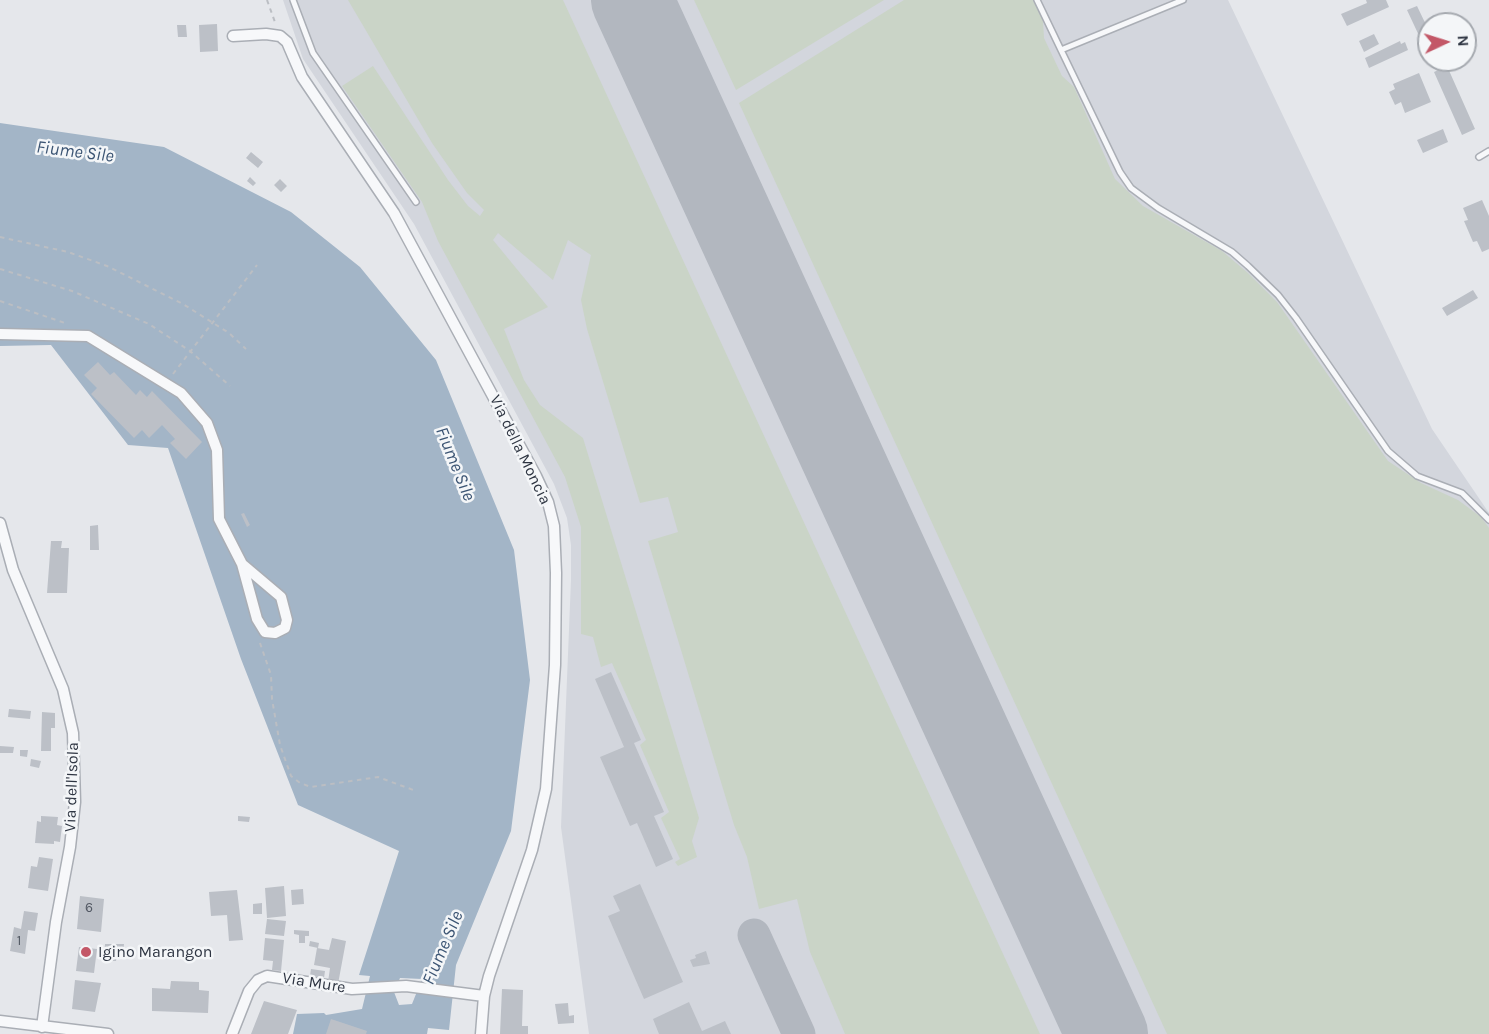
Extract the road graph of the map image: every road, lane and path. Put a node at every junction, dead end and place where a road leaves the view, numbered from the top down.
1 (267, 0) edge
2 (293, 0) edge
3 (1037, 0) edge
4 (1183, 0) edge
5 (233, 36) dead end
6 (280, 36) junction
7 (1061, 50) junction
8 (1489, 151) edge
9 (1479, 157) dead end
10 (416, 202) dead end
11 (0, 237) edge
12 (257, 265) dead end
13 (0, 268) edge
14 (0, 302) edge
15 (212, 323) junction
16 (68, 325) dead end
17 (0, 334) edge
18 (246, 349) dead end
19 (190, 351) junction
20 (173, 373) dead end
21 (230, 386) dead end
22 (1489, 520) edge
23 (0, 523) edge
24 (242, 564) junction
25 (259, 640) dead end
26 (416, 791) dead end
27 (484, 996) junction
28 (0, 1021) edge
29 (42, 1027) junction
30 (108, 1034) edge
31 (232, 1034) edge
32 (481, 1034) edge

1 - 6 path
2 - 10 lane
3 - 7 lane
4 - 7 lane
5 - 6 street
6 - 27 street, Via della Moncia
7 - 22 lane
8 - 9 lane
11 - 15 path
12 - 15 path
13 - 19 path
14 - 16 path
15 - 18 path
15 - 19 path
17 - 24 street
19 - 20 path
19 - 21 path
23 - 29 street, Via dell'Isola
24 - 24 street
25 - 26 path
27 - 31 street, Via Mure
27 - 32 street, Via della Moncia
28 - 29 street
29 - 30 street

